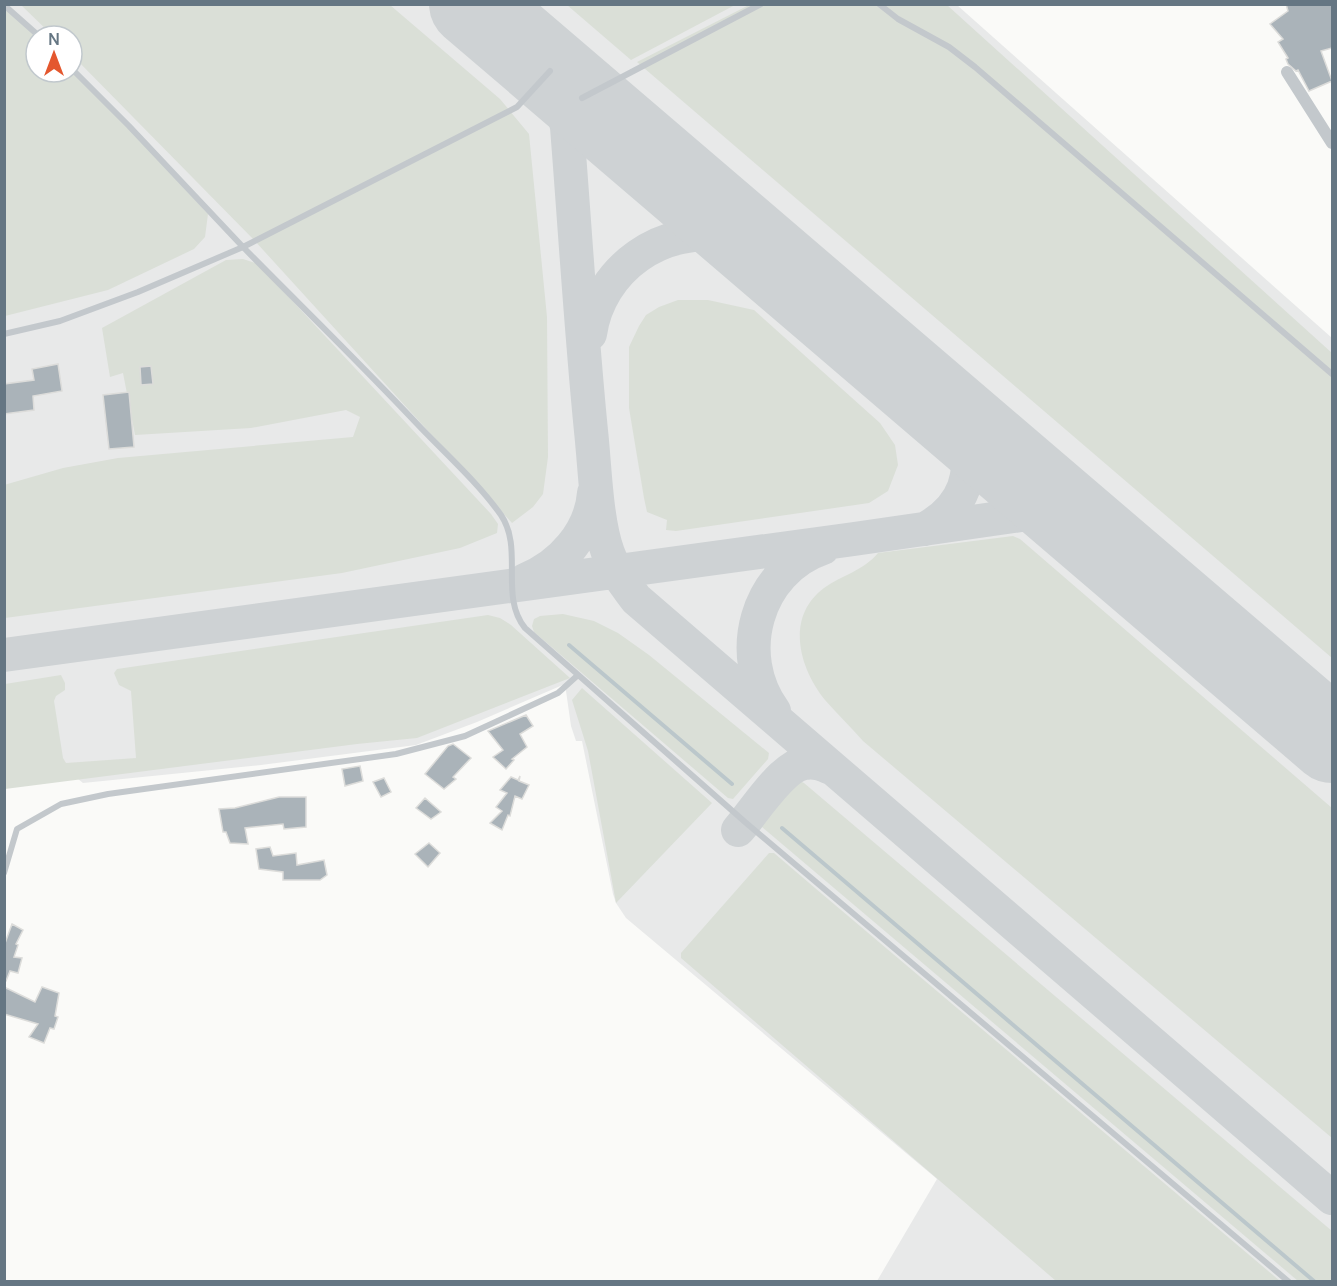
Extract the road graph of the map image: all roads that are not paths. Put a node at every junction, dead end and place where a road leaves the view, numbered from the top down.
1 (761, 4) edge
2 (879, 4) edge
3 (4, 5) edge
4 (26, 24) edge
5 (550, 71) dead end
6 (1287, 72) dead end
7 (84, 81) edge
8 (582, 98) dead end
9 (1332, 143) edge
10 (243, 247) junction
11 (4, 333) edge
12 (1332, 374) edge
13 (578, 675) junction
14 (4, 873) edge
15 (1289, 1281) edge

1 - 8 lane
2 - 12 lane
3 - 4 lane
5 - 10 lane
6 - 9 street
7 - 10 lane
10 - 11 lane
10 - 13 lane
13 - 14 lane
13 - 15 lane

